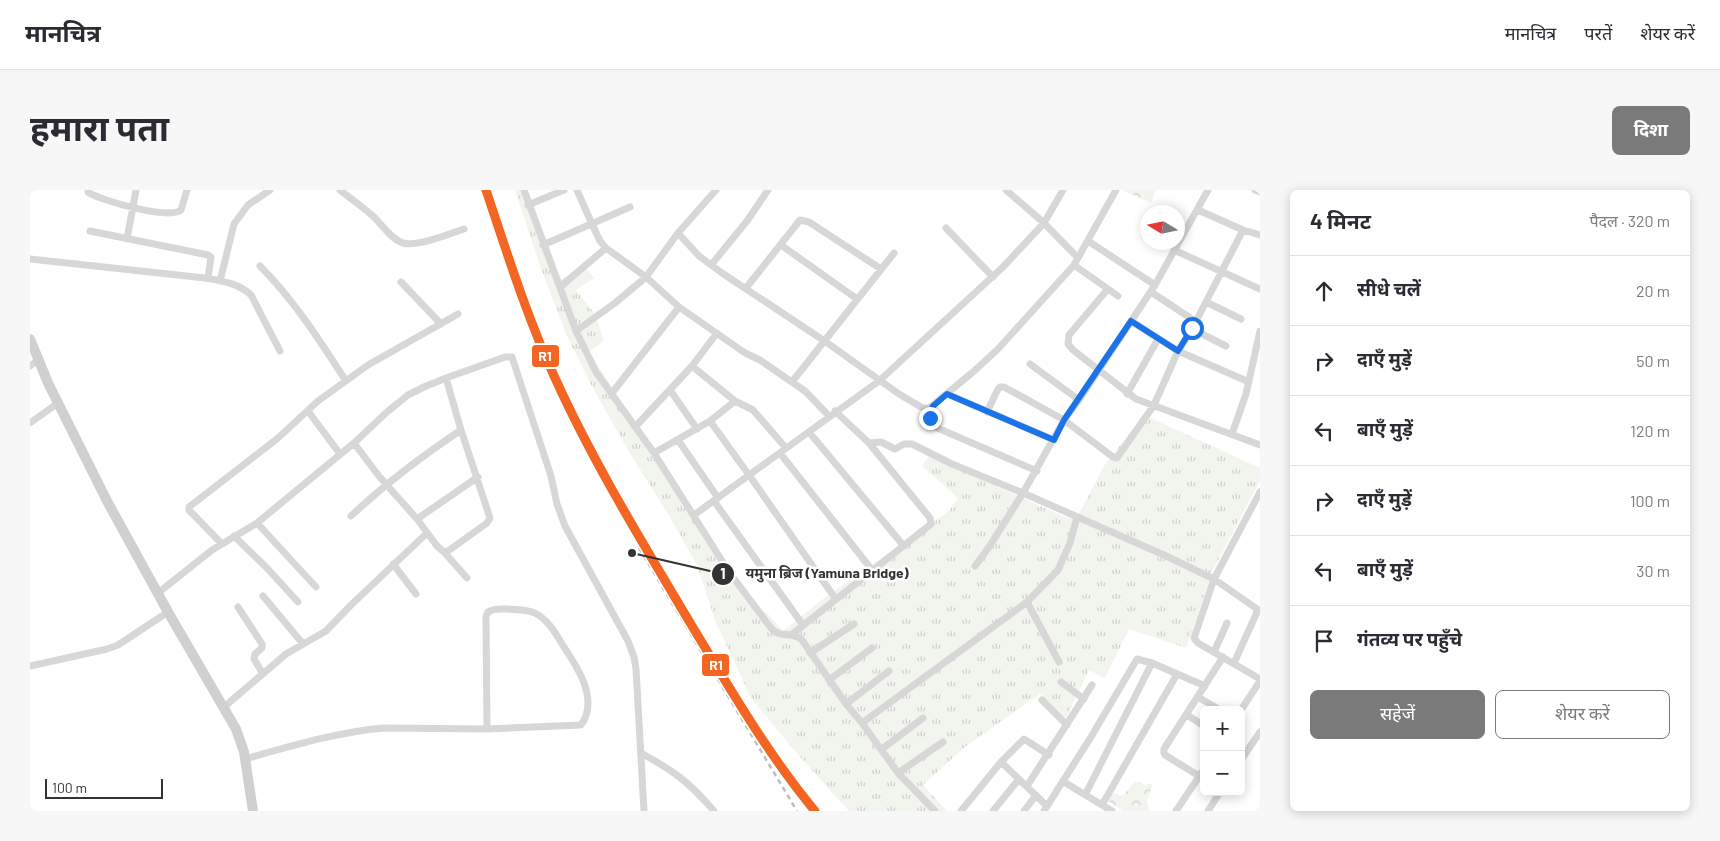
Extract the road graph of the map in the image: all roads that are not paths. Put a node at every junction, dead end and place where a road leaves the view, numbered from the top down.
1 (88, 190) edge
2 (136, 190) edge
3 (187, 190) edge
4 (270, 190) edge
5 (340, 190) edge
6 (524, 190) edge
7 (564, 190) edge
8 (577, 190) edge
9 (716, 190) edge
10 (768, 190) edge
11 (1006, 190) edge
12 (1063, 190) edge
13 (1116, 190) edge
14 (1208, 190) edge
15 (1255, 190) edge
16 (1260, 192) edge
17 (528, 205) junction
18 (132, 208) junction
19 (630, 208) dead end
20 (1198, 210) junction
21 (1044, 223) junction
22 (592, 224) junction
23 (946, 228) dead end
24 (464, 229) dead end
25 (1243, 230) junction
26 (90, 231) dead end
27 (678, 232) junction
28 (1185, 232) edge
29 (1260, 235) edge
30 (127, 239) junction
31 (1088, 241) junction
32 (543, 245) junction
33 (781, 245) junction
34 (606, 248) junction
35 (1174, 250) joint
36 (894, 253) dead end
37 (30, 259) edge
38 (1076, 262) junction
39 (711, 265) junction
40 (260, 266) dead end
41 (881, 269) junction
42 (1222, 272) junction
43 (646, 277) junction
44 (993, 277) junction
45 (208, 278) junction
46 (220, 281) junction
47 (401, 282) dead end
48 (560, 288) junction
49 (746, 288) junction
50 (1153, 289) junction
51 (1260, 289) edge
52 (1107, 290) junction
53 (1118, 296) dead end
54 (857, 299) junction
55 (1206, 302) junction
56 (679, 308) junction
57 (458, 314) dead end
58 (1241, 319) dead end
59 (1131, 321) junction
60 (1196, 321) junction
61 (440, 324) junction
62 (1192, 328) junction
63 (576, 331) junction
64 (1260, 331) edge
65 (717, 333) junction
66 (30, 339) edge
67 (1158, 339) junction
68 (826, 342) junction
69 (1226, 346) dead end
70 (280, 351) dead end
71 (1178, 351) junction
72 (34, 363) edge
73 (1030, 364) dead end
74 (692, 366) junction
75 (1099, 368) junction
76 (446, 378) junction
77 (346, 381) junction
78 (879, 381) junction
79 (792, 382) junction
80 (1249, 382) junction
81 (670, 390) junction
82 (612, 394) junction
83 (947, 394) junction
84 (1128, 394) junction
85 (1079, 400) junction
86 (735, 401) junction
87 (58, 404) junction
88 (1154, 405) junction
89 (933, 406) junction
90 (308, 411) junction
91 (987, 412) junction
92 (832, 414) junction
93 (1064, 420) junction
94 (710, 421) junction
95 (30, 423) edge
96 (636, 426) junction
97 (697, 429) junction
98 (461, 430) junction
99 (809, 432) junction
100 (1232, 434) junction
101 (678, 440) junction
102 (1054, 440) junction
103 (354, 443) junction
104 (869, 443) junction
105 (1260, 444) edge
106 (783, 450) junction
107 (654, 453) junction
108 (340, 454) junction
109 (1037, 471) junction
110 (750, 474) junction
111 (478, 477) junction
112 (386, 485) junction
113 (1260, 492) edge
114 (1023, 494) junction
115 (716, 500) junction
116 (694, 515) junction
117 (351, 516) dead end
118 (1077, 517) junction
119 (417, 519) junction
120 (257, 523) junction
121 (427, 533) junction
122 (234, 536) junction
123 (222, 543) junction
124 (902, 545) junction
125 (444, 552) junction
126 (393, 564) junction
127 (975, 566) dead end
128 (872, 570) junction
129 (466, 578) dead end
130 (1214, 579) junction
131 (316, 587) dead end
132 (158, 593) junction
133 (416, 594) dead end
134 (264, 596) dead end
135 (836, 598) junction
136 (298, 602) dead end
137 (1027, 602) junction
138 (238, 607) dead end
139 (1259, 610) edge
140 (168, 612) junction
141 (1227, 623) dead end
142 (854, 624) dead end
143 (803, 625) junction
144 (791, 635) junction
145 (304, 644) junction
146 (872, 648) dead end
147 (1214, 652) junction
148 (810, 653) junction
149 (1223, 657) junction
150 (1059, 662) dead end
151 (1152, 663) junction
152 (1234, 663) junction
153 (30, 666) edge
154 (889, 671) dead end
155 (264, 674) junction
156 (1177, 674) junction
157 (829, 680) junction
158 (1260, 680) edge
159 (1061, 682) dead end
160 (1092, 685) dead end
161 (1205, 686) junction
162 (1198, 697) junction
163 (1084, 699) junction
164 (1042, 700) dead end
165 (846, 704) junction
166 (1213, 706) edge
167 (1244, 706) edge
168 (224, 707) junction
169 (1187, 715) junction
170 (923, 718) dead end
171 (862, 723) junction
172 (1200, 723) edge
173 (1067, 725) junction
174 (487, 729) junction
175 (1260, 732) edge
176 (943, 742) dead end
177 (882, 749) junction
178 (641, 753) junction
179 (1245, 754) edge
180 (1049, 755) junction
181 (245, 759) junction
182 (1001, 762) junction
183 (898, 773) junction
184 (1199, 776) joint
185 (1019, 779) junction
186 (1064, 782) junction
187 (1027, 786) junction
188 (1085, 794) junction
189 (1036, 796) junction
190 (1217, 796) edge
191 (1102, 805) junction
192 (1045, 810) edge
193 (253, 811) edge
194 (644, 811) edge
195 (714, 811) edge
196 (936, 811) edge
197 (961, 811) edge
198 (993, 811) edge
199 (1024, 811) edge
200 (1112, 811) edge
201 (1176, 811) edge
202 (1208, 811) edge

1 - 18 street
2 - 18 street
3 - 18 street
4 - 46 street
5 - 24 street
6 - 17 street
7 - 17 street
8 - 22 street
9 - 27 street
10 - 39 street
11 - 21 street
12 - 21 street
13 - 31 street
14 - 20 street
15 - 16 street
17 - 32 street
18 - 30 street
19 - 22 street
20 - 25 street
20 - 28 street
21 - 38 street
21 - 44 street
22 - 32 street
22 - 34 street
23 - 44 street
25 - 29 street
25 - 42 street
26 - 30 street
27 - 39 street
27 - 43 street
30 - 45 street
31 - 38 street
31 - 50 street
32 - 48 street
33 - 41 street
33 - 49 street
33 - 54 street
34 - 43 street
34 - 48 street
35 - 42 street
35 - 50 street
36 - 41 street
37 - 45 street
38 - 52 street
38 - 83 street
39 - 49 street
40 - 77 street
41 - 54 street
42 - 51 street
42 - 55 street
43 - 56 street
43 - 63 street
44 - 78 street
45 - 46 street
46 - 70 street
47 - 61 street
48 - 63 street
49 - 68 street
50 - 59 street
50 - 60 street
52 - 53 street
52 - 75 street
54 - 68 street
55 - 58 street
55 - 60 street
56 - 65 street
56 - 82 street
57 - 61 street
59 - 67 street
59 - 75 street
60 - 62 street
61 - 77 street
62 - 69 street
62 - 71 street
63 - 82 street
64 - 80 street
65 - 74 street
65 - 79 street
66 - 72 street
67 - 71 street
67 - 84 street
68 - 78 street
68 - 79 street
71 - 80 street
71 - 88 street
72 - 87 street
73 - 85 street
74 - 81 street
74 - 86 street
75 - 84 street
75 - 85 street
76 - 98 street
76 - 103 street
76 - 178 street
77 - 90 street
78 - 89 street
78 - 92 street
79 - 92 street
80 - 100 street
81 - 96 street
81 - 97 street
82 - 96 street
83 - 89 street
83 - 91 street
84 - 88 street
85 - 93 street
86 - 94 street
86 - 106 street
87 - 95 street
87 - 132 street
88 - 93 street
88 - 100 street
89 - 109 street
90 - 108 street
90 - 123 street
91 - 93 street
91 - 102 street
92 - 99 street
92 - 104 street
93 - 102 street
94 - 97 street
94 - 110 street
96 - 107 street
97 - 101 street
98 - 111 street
98 - 112 street
99 - 106 street
99 - 124 street
100 - 105 street
101 - 107 street
101 - 115 street
102 - 109 street
103 - 108 street
103 - 112 street
104 - 114 street
104 - 124 street
106 - 110 street
106 - 128 street
107 - 116 street
108 - 120 street
109 - 114 street
110 - 115 street
110 - 135 street
111 - 119 street
111 - 125 street
112 - 117 street
112 - 119 street
113 - 130 street
114 - 118 street
114 - 127 street
115 - 116 street
115 - 143 street
116 - 144 street
118 - 130 street
118 - 137 street
119 - 121 street
120 - 122 street
120 - 131 street
121 - 125 street
121 - 126 street
122 - 123 street
122 - 136 street
123 - 132 street
124 - 128 street
125 - 129 street
126 - 133 street
126 - 145 street
128 - 135 street
130 - 139 street
130 - 147 street
132 - 140 street
134 - 145 street
135 - 143 street
137 - 150 street
137 - 171 street
138 - 155 street
139 - 152 street
140 - 153 street
140 - 168 street
141 - 147 street
142 - 148 street
143 - 144 street
144 - 148 street
145 - 155 street
146 - 157 street
147 - 149 street
148 - 157 street
149 - 152 street
149 - 161 street
151 - 156 street
151 - 186 street
151 - 188 street
152 - 158 street
154 - 165 street
155 - 168 street
156 - 161 street
156 - 191 street
157 - 165 street
158 - 167 street
159 - 163 street
160 - 163 street
161 - 162 street
162 - 166 street
162 - 169 street
163 - 173 street
164 - 173 street
165 - 171 street
168 - 181 street
169 - 172 street
169 - 184 street
170 - 177 street
171 - 177 street
173 - 180 street
174 - 174 street
174 - 181 street
175 - 179 street
176 - 183 street
177 - 183 street
178 - 194 street
178 - 195 street
180 - 182 street
180 - 187 street
181 - 193 street
182 - 185 street
182 - 197 street
183 - 196 street
184 - 201 street
185 - 187 street
185 - 198 street
186 - 188 street
186 - 192 street
187 - 189 street
188 - 191 street
189 - 192 street
189 - 199 street
190 - 202 street
191 - 200 street

